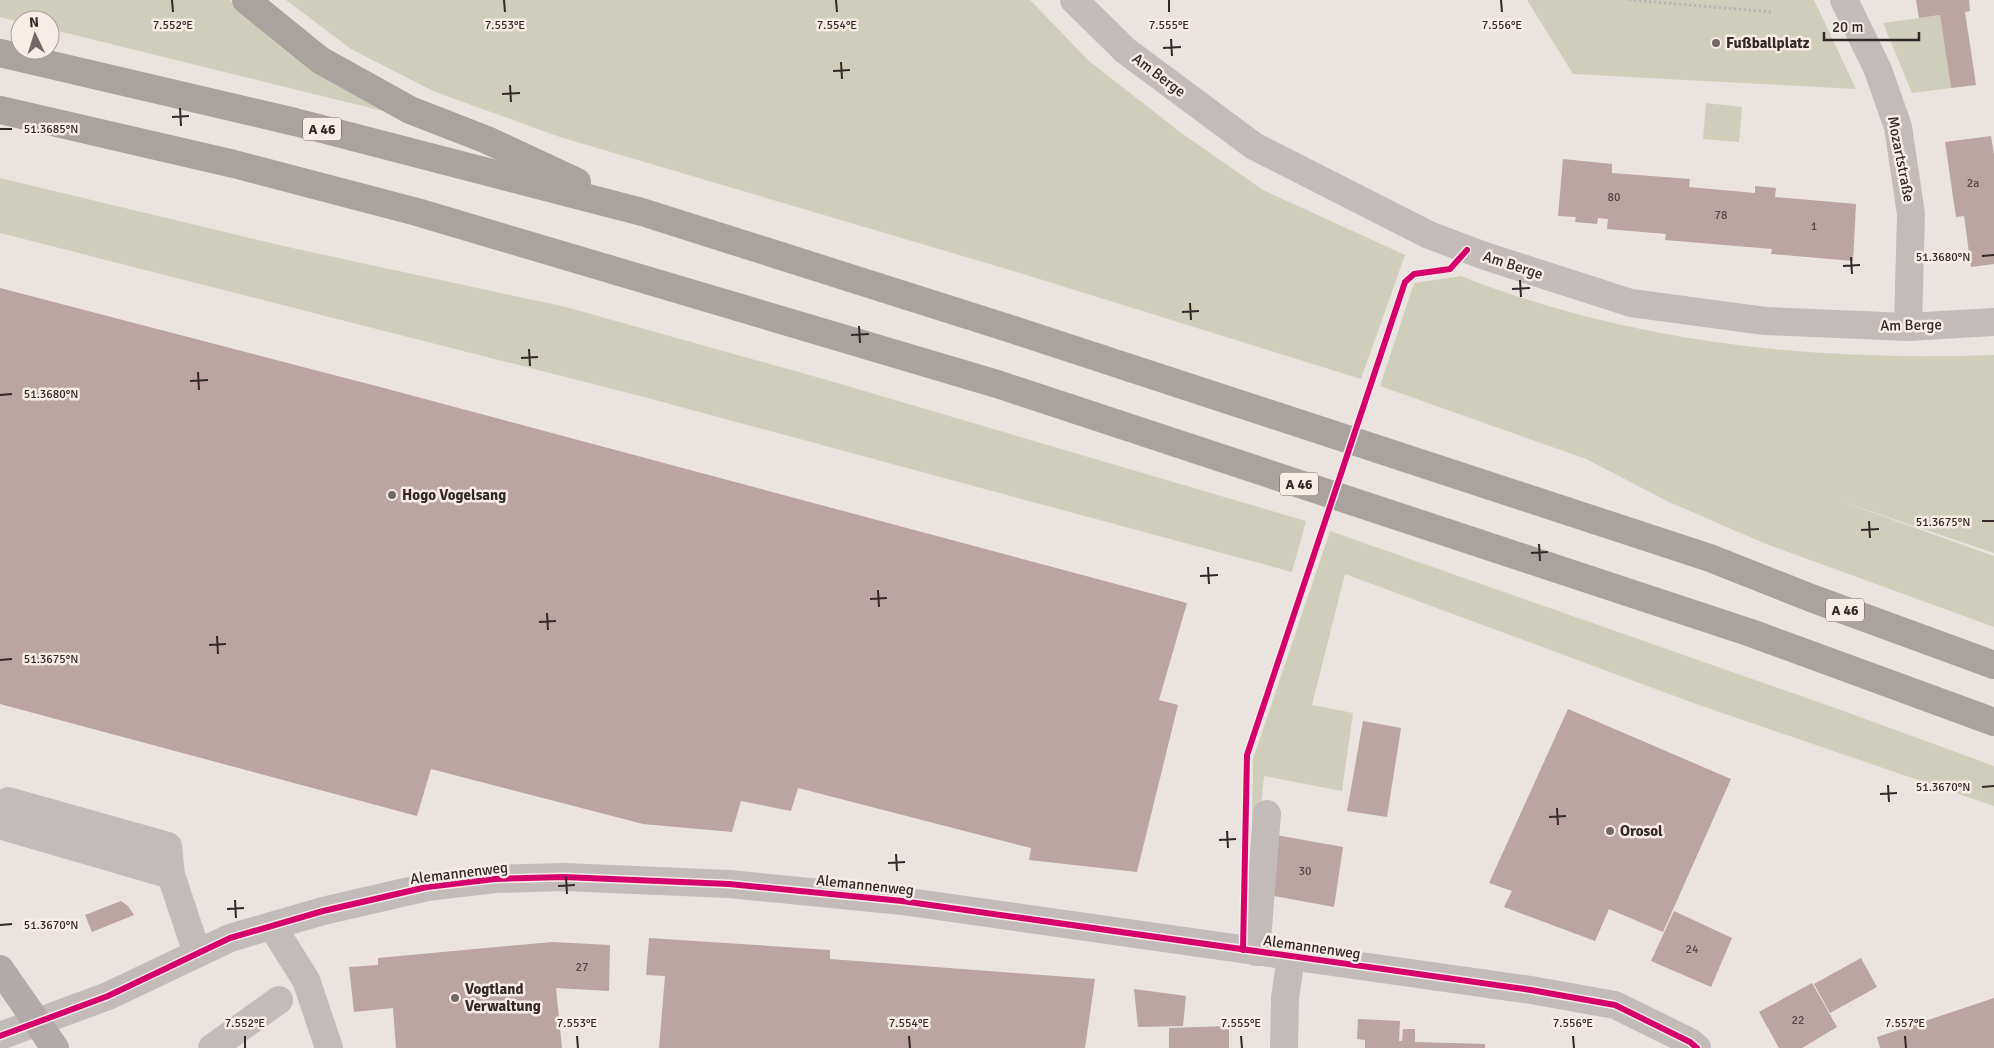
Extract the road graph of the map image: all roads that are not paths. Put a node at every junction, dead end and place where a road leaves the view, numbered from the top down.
1 (246, 0) edge
2 (1074, 0) edge
3 (1844, 0) edge
4 (0, 53) edge
5 (0, 110) edge
6 (642, 212) junction
7 (1994, 322) edge
8 (1908, 327) junction
9 (1994, 665) edge
10 (1994, 722) edge
11 (0, 807) edge
12 (1267, 814) dead end
13 (0, 818) edge
14 (171, 875) junction
15 (272, 926) junction
16 (1256, 952) junction
17 (197, 953) junction
18 (1291, 957) junction
19 (0, 969) edge
20 (279, 1000) dead end
21 (38, 1021) junction
22 (0, 1036) edge
23 (56, 1048) edge
24 (212, 1048) edge
25 (329, 1048) edge
26 (1284, 1048) edge
27 (1697, 1048) edge

1 - 6 highway
2 - 8 street, Am Berge
3 - 8 street, Mozartstraße
4 - 6 highway, A 46
5 - 10 highway, A 46
6 - 9 highway, A 46
7 - 8 street, Am Berge
11 - 14 street
12 - 16 street
13 - 14 street
14 - 17 street
15 - 16 street, Alemannenweg
15 - 17 street, Alemannenweg
15 - 25 street
16 - 18 street, Alemannenweg
17 - 21 street, Alemannenweg
18 - 26 street
18 - 27 street, Alemannenweg
19 - 21 main road
20 - 24 street
21 - 22 street, Alemannenweg
21 - 23 main road

